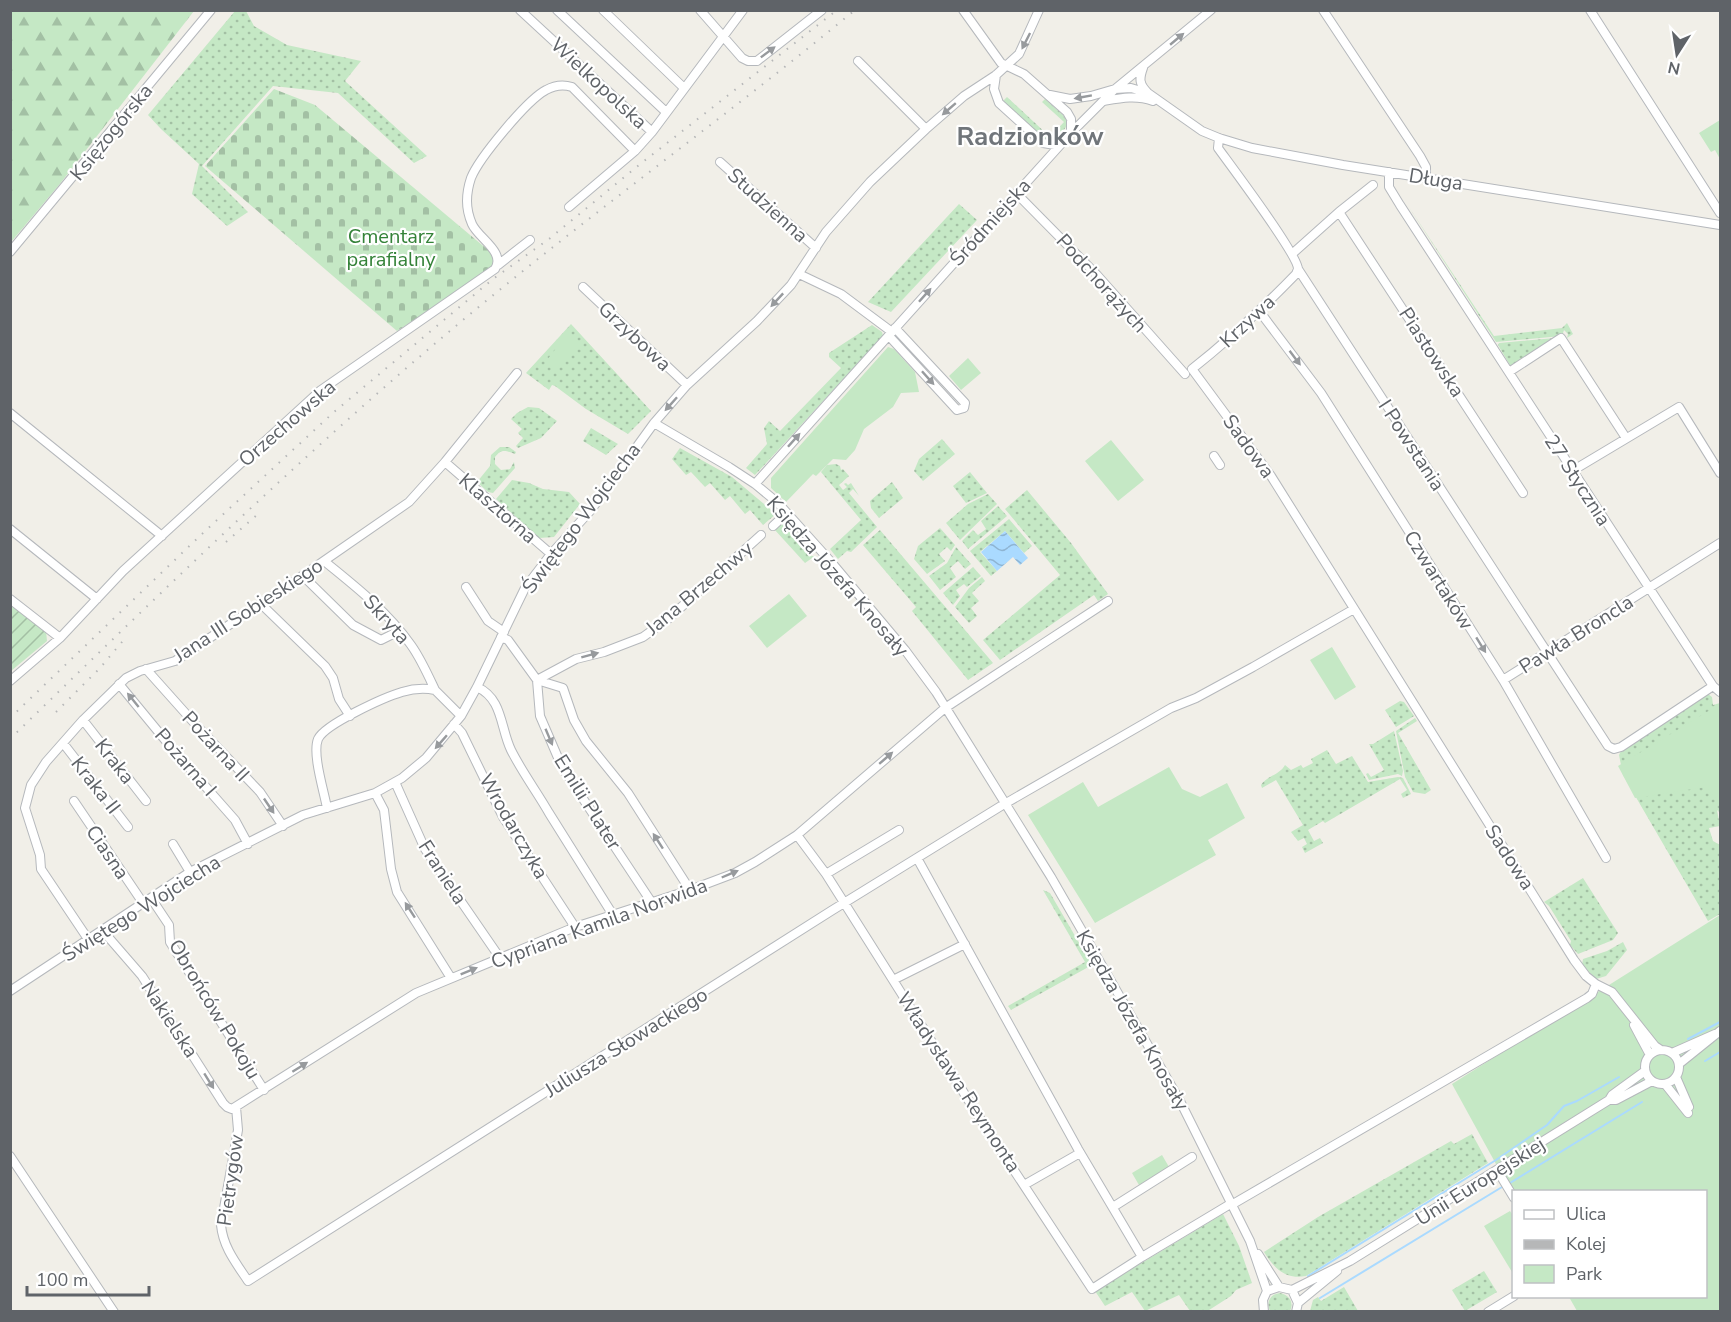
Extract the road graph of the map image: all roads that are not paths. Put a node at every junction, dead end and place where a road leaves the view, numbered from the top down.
1 (211, 10) edge
2 (520, 10) edge
3 (557, 10) edge
4 (603, 10) edge
5 (700, 10) edge
6 (743, 10) edge
7 (822, 10) edge
8 (963, 10) edge
9 (1028, 10) edge
10 (1211, 10) edge
11 (1323, 10) edge
12 (1590, 10) edge
13 (1037, 14) edge
14 (723, 37) junction
15 (858, 61) dead end
16 (1005, 67) junction
17 (1143, 67) junction
18 (996, 75) junction
19 (684, 88) junction
20 (1115, 88) junction
21 (1148, 93) junction
22 (1050, 95) junction
23 (1103, 102) junction
24 (1161, 104) junction
25 (666, 112) junction
26 (926, 129) junction
27 (652, 132) junction
28 (1071, 133) junction
29 (1219, 138) junction
30 (1061, 144) junction
31 (635, 150) junction
32 (720, 162) dead end
33 (1389, 172) junction
34 (1426, 177) junction
35 (1373, 185) dead end
36 (1016, 194) junction
37 (569, 207) dead end
38 (1339, 212) junction
39 (1720, 213) edge
40 (1720, 225) edge
41 (530, 240) dead end
42 (816, 248) junction
43 (10, 252) edge
44 (1292, 254) junction
45 (496, 267) junction
46 (1298, 269) junction
47 (799, 274) junction
48 (583, 287) dead end
49 (1260, 312) junction
50 (892, 332) junction
51 (1188, 372) junction
52 (1509, 372) junction
53 (517, 374) dead end
54 (687, 385) junction
55 (10, 413) edge
56 (654, 423) junction
57 (1626, 438) junction
58 (1214, 456) dead end
59 (445, 462) junction
60 (1220, 465) dead end
61 (1572, 471) junction
62 (1720, 473) edge
63 (755, 484) junction
64 (1523, 494) dead end
65 (787, 513) junction
66 (772, 526) dead end
67 (10, 529) edge
68 (162, 536) junction
69 (761, 536) dead end
70 (1720, 543) edge
71 (551, 554) junction
72 (324, 561) junction
73 (303, 576) junction
74 (466, 587) dead end
75 (1649, 589) junction
76 (10, 598) edge
77 (97, 599) junction
78 (1108, 601) dead end
79 (261, 604) junction
80 (1354, 609) junction
81 (399, 631) junction
82 (503, 634) junction
83 (60, 638) junction
84 (1547, 652) junction
85 (146, 669) junction
86 (537, 680) junction
87 (1503, 680) junction
88 (10, 681) edge
89 (119, 684) junction
90 (1713, 686) junction
91 (477, 687) junction
92 (435, 690) junction
93 (1720, 692) edge
94 (945, 708) junction
95 (350, 716) junction
96 (460, 716) junction
97 (83, 720) junction
98 (454, 724) junction
99 (63, 743) junction
100 (395, 782) junction
101 (375, 793) junction
102 (74, 801) dead end
103 (146, 801) dead end
104 (1005, 805) junction
105 (327, 808) junction
106 (283, 826) junction
107 (128, 827) dead end
108 (899, 830) dead end
109 (797, 835) junction
110 (173, 844) dead end
111 (248, 844) junction
112 (917, 858) junction
113 (1606, 858) dead end
114 (190, 872) junction
115 (826, 874) junction
116 (690, 890) junction
117 (147, 901) junction
118 (652, 903) junction
119 (844, 903) junction
120 (613, 915) junction
121 (575, 927) junction
122 (103, 931) junction
123 (88, 939) junction
124 (965, 944) junction
125 (500, 958) junction
126 (451, 978) junction
127 (893, 980) junction
128 (1596, 984) junction
129 (10, 991) edge
130 (1629, 1013) junction
131 (1719, 1032) edge
132 (1661, 1050) junction
133 (1672, 1053) junction
134 (1650, 1055) junction
135 (1679, 1064) junction
136 (1645, 1071) junction
137 (1676, 1077) junction
138 (1652, 1081) junction
139 (1665, 1084) junction
140 (264, 1090) junction
141 (1609, 1100) junction
142 (234, 1108) junction
143 (1080, 1153) junction
144 (10, 1156) edge
145 (1192, 1157) dead end
146 (1497, 1170) junction
147 (1024, 1185) junction
148 (1512, 1195) edge
149 (1232, 1204) junction
150 (1113, 1207) junction
151 (1250, 1241) junction
152 (1142, 1257) junction
153 (1350, 1261) junction
154 (248, 1281) joint
155 (1279, 1287) junction
156 (1292, 1290) junction
157 (1267, 1291) junction
158 (1512, 1297) edge
159 (1297, 1307) edge
160 (1261, 1309) edge
161 (114, 1311) edge
162 (1488, 1311) edge

1 - 43 street, Księżogórska
2 - 27 street, Wielkopolska
3 - 25 street
4 - 19 street
5 - 14 street
6 - 14 street
14 -> 7 street
8 - 16 street
9 - 13 street
17 -> 10 street
11 - 34 street
12 - 39 street
13 -> 16 street, Świętego Wojciecha
14 - 19 street
15 - 26 street
16 - 18 street, Świętego Wojciecha
16 - 22 street
17 - 20 street
17 - 21 street
18 -> 26 street, Świętego Wojciecha
18 - 30 street
19 - 25 street
20 - 21 street
20 -> 22 street
20 - 23 street, Śródmiejska
21 - 24 street, Długa
22 - 28 street
23 - 24 street, Długa
23 - 28 street, Śródmiejska
24 - 29 street, Długa
25 - 27 street
26 - 42 street, Świętego Wojciecha
27 - 31 street
28 - 30 street, Śródmiejska
29 - 33 street, Długa
29 - 44 street, I Powstania
30 - 36 street, Śródmiejska
31 - 37 street
31 - 45 street
32 - 42 street, Studzienna
33 - 34 street, Długa
33 - 52 street, 27 Stycznia
34 - 40 street, Długa
35 - 38 street
50 -> 36 street, Śródmiejska
36 - 51 street, Podchorążych
38 - 44 street
38 - 64 street, Piastowska
41 - 45 street, Orzechowska
42 - 47 street, Świętego Wojciecha
44 - 46 street, I Powstania
45 - 68 street, Orzechowska
46 - 49 street, Krzywa
46 - 84 street, I Powstania
47 - 50 street
47 -> 54 street, Świętego Wojciecha
48 - 54 street, Grzybowa
49 - 51 street, Krzywa
49 -> 87 street, Czwartaków
50 -> 50 street
63 -> 50 street, Śródmiejska
51 - 80 street, Sadowa
52 - 57 street
52 - 61 street, 27 Stycznia
53 - 59 street, Jana III Sobieskiego
54 -> 56 street, Świętego Wojciecha
55 - 68 street
56 - 63 street, Księdza Józefa Knosały
56 - 71 street, Świętego Wojciecha
57 - 61 street
57 - 62 street
58 - 60 street
59 - 71 street, Klasztorna
59 - 72 street, Jana III Sobieskiego
61 - 75 street, 27 Stycznia
63 - 65 street, Księdza Józefa Knosały
65 - 66 street
65 - 94 street, Księdza Józefa Knosały
67 - 77 street
68 - 77 street, Orzechowska
86 -> 69 street, Jana Brzechwy
70 - 75 street, Pawła Broncla
71 - 82 street, Świętego Wojciecha
72 - 73 street, Jana III Sobieskiego
72 - 81 street, Skryta
73 - 79 street, Jana III Sobieskiego
73 - 81 street
74 - 82 street
75 - 84 street, Pawła Broncla
75 - 90 street, 27 Stycznia
76 - 83 street
77 - 83 street, Orzechowska
78 - 94 street
79 - 85 street, Jana III Sobieskiego
79 - 95 street
80 - 104 street
80 - 128 street, Sadowa
81 - 92 street, Skryta
82 - 86 street
82 - 91 street, Świętego Wojciecha
83 - 88 street, Orzechowska
84 - 87 street, Pawła Broncla
84 - 90 street, I Powstania
85 - 89 street, Jana III Sobieskiego
85 -> 106 street, Pożarna II
116 -> 86 street
86 -> 118 street, Emilii Plater
87 - 113 street, Czwartaków
89 - 97 street, Jana III Sobieskiego
111 -> 89 street, Pożarna I
90 - 93 street, 27 Stycznia
91 - 96 street, Świętego Wojciecha
91 - 120 street
92 - 95 street
92 - 96 street, Skryta
94 - 104 street, Księdza Józefa Knosały
109 -> 94 street, Cypriana Kamila Norwida
95 - 105 street
96 - 98 street, Świętego Wojciecha
97 - 99 street, Jana III Sobieskiego
97 - 103 street, Kraka
98 -> 100 street, Świętego Wojciecha
98 - 121 street, Wrodarczyka
99 - 107 street, Kraka II
99 - 123 street, Jana III Sobieskiego
100 - 101 street, Świętego Wojciecha
100 - 125 street, Franiela
101 - 105 street, Świętego Wojciecha
126 -> 101 street
102 - 117 street, Ciasna
104 - 112 street, Juliusza Słowackiego
104 - 149 street, Księdza Józefa Knosały
105 - 106 street, Świętego Wojciecha
106 - 111 street, Świętego Wojciecha
108 - 115 street
109 - 115 street, Władysława Reymonta
116 -> 109 street, Cypriana Kamila Norwida
110 - 114 street
111 - 114 street, Świętego Wojciecha
112 - 119 street, Juliusza Słowackiego
112 - 124 street
114 - 117 street, Świętego Wojciecha
115 - 119 street, Władysława Reymonta
116 - 118 street, Cypriana Kamila Norwida
117 - 122 street, Świętego Wojciecha
117 - 140 street, Obrońców Pokoju
118 - 120 street, Cypriana Kamila Norwida
119 - 127 street, Władysława Reymonta
119 - 154 street, Juliusza Słowackiego
120 - 121 street, Cypriana Kamila Norwida
121 - 125 street, Cypriana Kamila Norwida
122 - 123 street, Świętego Wojciecha
122 -> 142 street, Nakielska
123 - 129 street, Świętego Wojciecha
124 - 127 street, Władysława Reymonta
124 - 143 street
126 -> 125 street, Cypriana Kamila Norwida
140 -> 126 street, Cypriana Kamila Norwida
127 - 147 street, Władysława Reymonta
128 - 130 street, Sadowa
128 - 149 street
130 - 132 street
130 - 134 street
131 - 133 street
131 - 135 street
132 - 133 street
132 - 134 street
133 - 135 street
134 - 136 street
135 - 137 street
136 - 138 street
136 - 141 street, Unii Europejskiej
137 - 139 street
137 - 139 street
138 - 139 street
138 - 141 street, Unii Europejskiej
140 - 142 street, Cypriana Kamila Norwida
141 - 146 street, Unii Europejskiej
142 - 154 street, Pietrygów
143 - 147 street, Władysława Reymonta
143 - 150 street
144 - 161 street
145 - 150 street
146 - 148 street
146 - 153 street, Unii Europejskiej
147 - 152 street, Władysława Reymonta
149 - 151 street, Księdza Józefa Knosały
149 - 152 street, Władysława Reymonta
150 - 152 street
151 - 155 street, Księdza Józefa Knosały
151 - 157 street, Księdza Józefa Knosały
153 - 156 street, Unii Europejskiej
153 - 159 street, Unii Europejskiej
155 - 156 street
155 - 157 street
156 - 159 street
157 - 160 street
158 - 162 street

